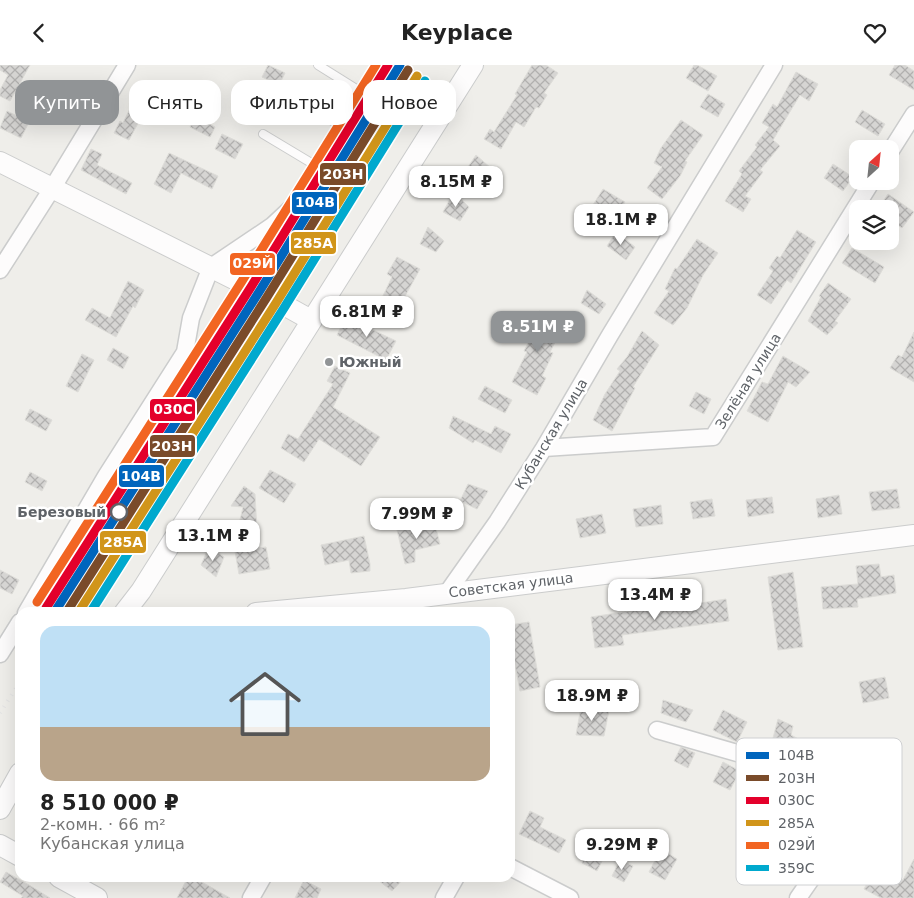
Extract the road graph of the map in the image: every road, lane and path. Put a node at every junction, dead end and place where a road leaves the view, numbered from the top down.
1 (127, 65) edge
2 (318, 65) edge
3 (390, 65) edge
4 (473, 65) edge
5 (774, 65) edge
6 (380, 80) edge
7 (363, 93) edge
8 (363, 106) edge
9 (914, 114) edge
10 (339, 125) edge
11 (347, 130) junction
12 (263, 134) dead end
13 (898, 140) edge
14 (0, 162) edge
15 (323, 170) junction
16 (53, 187) junction
17 (866, 190) edge
18 (211, 267) junction
19 (0, 270) edge
20 (311, 320) junction
21 (544, 448) junction
22 (914, 535) edge
23 (447, 593) junction
24 (405, 606) edge
25 (30, 607) edge
26 (129, 607) edge
27 (384, 607) edge
28 (15, 630) edge
29 (0, 654) edge
30 (657, 730) dead end
31 (736, 753) edge
32 (15, 782) edge
33 (0, 809) edge
34 (0, 845) edge
35 (15, 853) edge
36 (515, 870) edge
37 (68, 882) edge
38 (260, 882) edge
39 (453, 882) edge
40 (807, 885) edge
41 (97, 898) edge
42 (251, 898) edge
43 (444, 898) edge
44 (570, 898) edge
45 (798, 898) edge

1 - 16 street
2 - 7 lane
3 - 6 street
4 - 20 street
5 - 21 street, Кубанская улица
8 - 11 street
9 - 13 street
10 - 11 lane
11 - 15 street
12 - 15 lane
14 - 16 street
15 - 18 street
16 - 18 street
16 - 19 street
17 - 21 street, Зелёная улица
18 - 20 street
18 - 25 street
20 - 26 street
21 - 23 street, Кубанская улица
22 - 23 street, Советская улица
23 - 24 street, Советская улица
24 - 27 street, Советская улица
28 - 29 street
30 - 31 street
32 - 33 street
34 - 35 street
36 - 44 street
37 - 41 street
38 - 42 street
39 - 43 street
40 - 45 street

